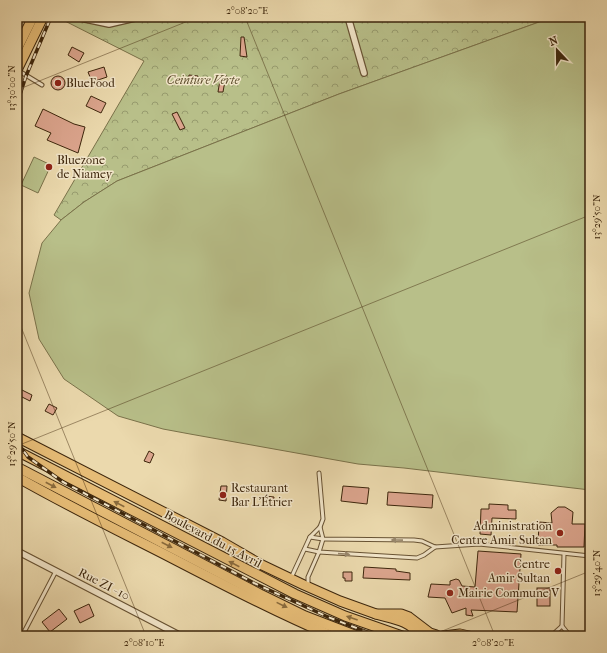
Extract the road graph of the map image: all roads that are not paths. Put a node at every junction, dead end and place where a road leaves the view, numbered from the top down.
1 (33, 17) edge
2 (43, 17) edge
3 (76, 17) edge
4 (139, 17) edge
5 (348, 17) edge
6 (17, 49) edge
7 (17, 70) edge
8 (364, 73) dead end
9 (42, 85) dead end
10 (17, 437) edge
11 (17, 451) edge
12 (17, 467) edge
13 (319, 473) dead end
14 (17, 477) edge
15 (320, 527) junction
16 (310, 537) junction
17 (323, 539) junction
18 (435, 547) junction
19 (305, 549) junction
20 (17, 551) edge
21 (319, 552) junction
22 (564, 554) junction
23 (590, 556) edge
24 (56, 571) junction
25 (290, 578) junction
26 (308, 586) junction
27 (376, 614) junction
28 (562, 626) junction
29 (434, 634) edge
30 (418, 635) edge
31 (22, 636) edge
32 (181, 636) edge
33 (332, 636) edge
34 (357, 636) edge
35 (402, 636) edge
36 (443, 636) edge
37 (469, 636) edge
38 (550, 636) edge
39 (570, 636) edge

1 - 6 main road
2 - 7 main road
3 - 4 street
5 - 8 street
7 - 9 lane
10 - 25 main road, Boulevard du 15 Avril
35 -> 11 main road, Boulevard du 15 Avril
12 -> 34 main road
13 - 15 lane
14 - 33 main road
15 - 16 lane
15 - 17 lane
16 - 17 lane
16 - 19 lane
18 -> 17 lane
17 - 21 lane
21 -> 18 lane
18 - 22 lane
19 - 21 lane
19 - 25 lane
20 - 24 street, Rue ZI - 10
21 - 26 lane
22 - 23 lane
22 - 28 lane
24 - 31 lane
24 - 32 street, Rue ZI - 10
25 - 26 main road, Boulevard du 15 Avril
26 - 27 main road, Boulevard du 15 Avril
27 - 29 main road
27 - 30 main road, Boulevard du 15 Avril
28 - 38 lane
28 - 39 lane
29 - 30 main road
36 - 37 main road

